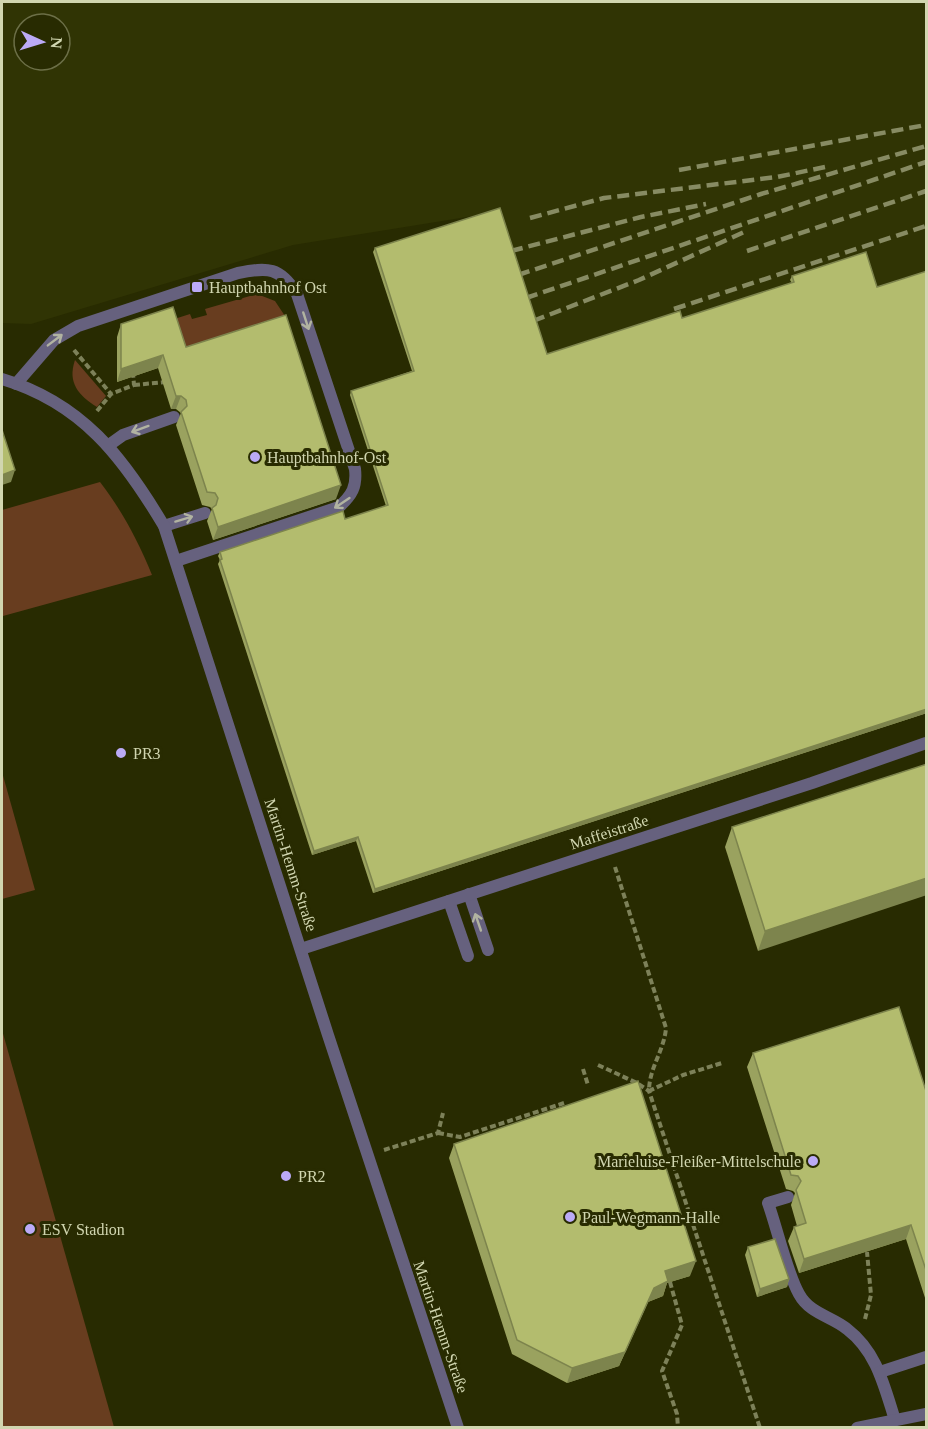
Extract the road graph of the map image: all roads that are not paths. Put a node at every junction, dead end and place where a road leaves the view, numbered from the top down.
1 (2, 379) edge
2 (16, 384) junction
3 (174, 417) edge
4 (109, 445) junction
5 (205, 513) edge
6 (164, 526) junction
7 (176, 561) junction
8 (927, 742) edge
9 (469, 894) junction
10 (449, 901) junction
11 (301, 949) junction
12 (488, 950) dead end
13 (468, 956) dead end
14 (788, 1197) edge
15 (927, 1358) edge
16 (880, 1372) junction
17 (927, 1414) edge
18 (895, 1420) junction
19 (458, 1428) edge
20 (857, 1428) edge

1 - 2 street, Martin-Hemm-Straße
2 - 4 street, Martin-Hemm-Straße
2 -> 7 street
3 -> 4 street
4 - 6 street, Martin-Hemm-Straße
6 -> 5 street
6 - 7 street, Martin-Hemm-Straße
7 - 11 street, Martin-Hemm-Straße
8 - 9 street, Maffeistraße
9 - 10 street, Maffeistraße
12 -> 9 street
10 - 11 street, Maffeistraße
10 - 13 street
11 - 19 street, Martin-Hemm-Straße
14 - 16 street
15 - 16 street
16 - 18 street
17 - 18 street
18 - 20 street

